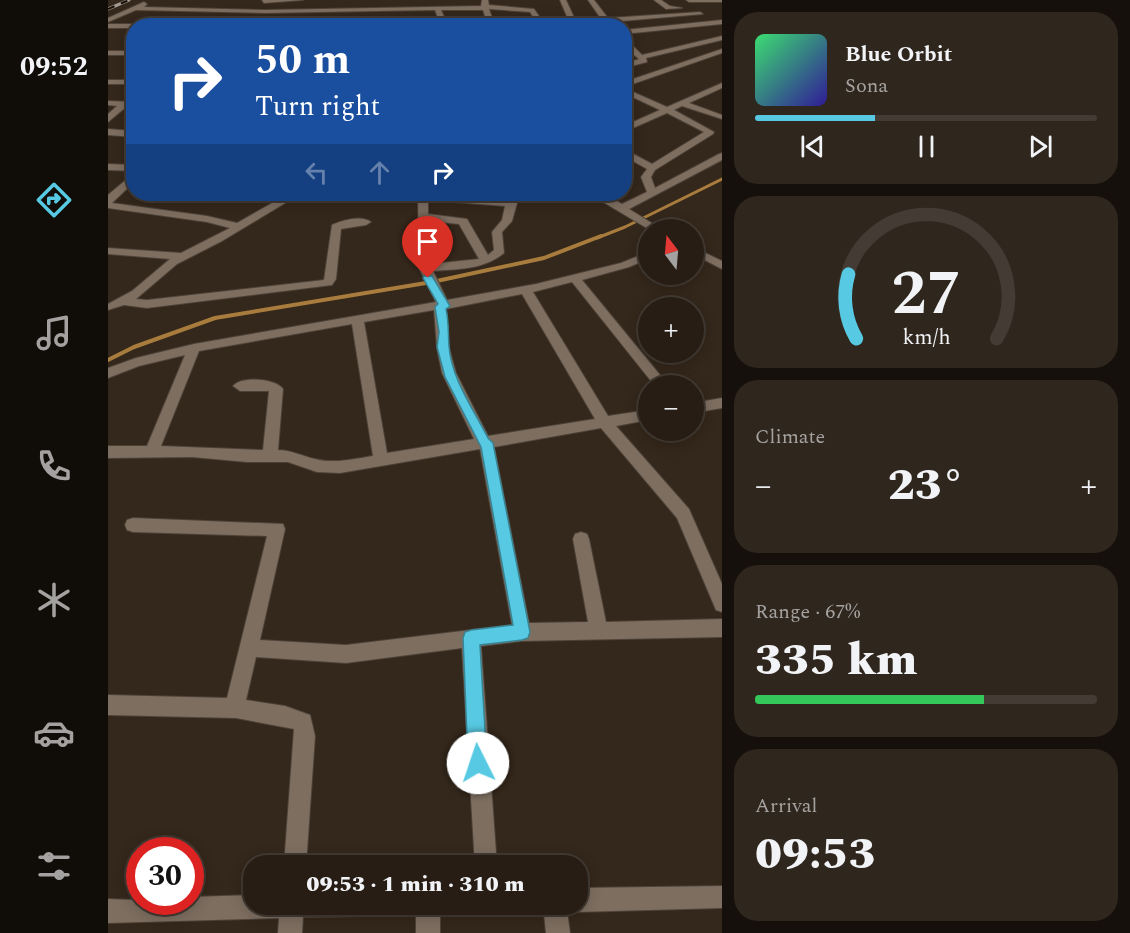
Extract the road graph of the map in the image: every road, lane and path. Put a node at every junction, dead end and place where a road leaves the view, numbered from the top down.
1 (154, 0) edge
2 (264, 0) edge
3 (300, 0) edge
4 (354, 0) edge
5 (563, 0) edge
6 (591, 0) edge
7 (657, 0) edge
8 (722, 0) edge
9 (485, 4) edge
10 (135, 8) junction
11 (437, 8) junction
12 (351, 10) junction
13 (697, 11) junction
14 (263, 12) junction
15 (442, 18) edge
16 (538, 18) edge
17 (571, 18) edge
18 (604, 18) edge
19 (108, 20) edge
20 (632, 20) edge
21 (722, 22) edge
22 (707, 23) junction
23 (108, 26) edge
24 (126, 26) edge
25 (644, 30) junction
26 (632, 31) edge
27 (108, 34) edge
28 (126, 35) edge
29 (722, 38) edge
30 (632, 39) edge
31 (722, 51) edge
32 (632, 52) edge
33 (108, 53) edge
34 (126, 53) edge
35 (642, 57) junction
36 (707, 57) junction
37 (722, 63) edge
38 (632, 64) edge
39 (126, 77) edge
40 (108, 82) edge
41 (122, 82) junction
42 (126, 82) edge
43 (632, 82) edge
44 (722, 85) edge
45 (632, 94) edge
46 (108, 103) edge
47 (682, 103) junction
48 (126, 105) edge
49 (126, 107) edge
50 (665, 111) junction
51 (721, 116) edge
52 (108, 119) edge
53 (632, 125) edge
54 (705, 127) junction
55 (108, 132) edge
56 (720, 132) dead end
57 (126, 133) edge
58 (722, 156) edge
59 (632, 157) edge
60 (108, 167) edge
61 (126, 168) edge
62 (652, 168) junction
63 (126, 184) edge
64 (652, 193) junction
65 (108, 200) edge
66 (280, 201) edge
67 (423, 201) edge
68 (512, 201) edge
69 (608, 201) edge
70 (108, 205) edge
71 (621, 209) junction
72 (423, 217) junction
73 (639, 219) edge
74 (366, 222) dead end
75 (239, 227) junction
76 (108, 250) edge
77 (704, 256) edge
78 (184, 257) junction
79 (485, 259) junction
80 (638, 259) edge
81 (722, 266) edge
82 (426, 273) junction
83 (575, 278) junction
84 (526, 290) junction
85 (123, 301) junction
86 (443, 306) junction
87 (109, 309) edge
88 (357, 318) junction
89 (194, 348) junction
90 (108, 373) edge
91 (654, 375) edge
92 (240, 386) dead end
93 (722, 403) edge
94 (704, 406) edge
95 (638, 417) edge
96 (604, 423) junction
97 (485, 443) junction
98 (152, 451) junction
99 (108, 452) edge
100 (270, 455) junction
101 (381, 461) junction
102 (133, 525) dead end
103 (581, 539) dead end
104 (722, 604) edge
105 (722, 628) edge
106 (598, 629) junction
107 (522, 632) junction
108 (471, 638) junction
109 (249, 648) junction
110 (108, 705) edge
111 (234, 709) junction
112 (296, 855) edge
113 (485, 855) edge
114 (722, 897) edge
115 (588, 900) edge
116 (243, 907) edge
117 (108, 911) edge
118 (291, 915) edge
119 (428, 915) edge
120 (556, 915) edge
121 (290, 933) edge
122 (428, 933) edge
123 (558, 933) edge

1 - 10 street
2 - 3 street
2 - 14 street
4 - 12 street
5 - 17 street
6 - 18 street
7 - 13 street
8 - 13 street
9 - 11 street
9 - 16 street
10 - 14 street
10 - 19 street
11 - 12 street
11 - 15 street
12 - 14 street
13 - 20 street
13 - 22 street
21 - 22 street
22 - 25 street
22 - 29 street
23 - 24 street
25 - 26 street
25 - 30 street
27 - 28 street
29 - 35 street
31 - 36 street
32 - 35 street
33 - 34 street
35 - 38 street
36 - 37 street
36 - 43 street
39 - 41 street
40 - 41 street
41 - 42 street
44 - 47 street
45 - 50 street
46 - 48 street
47 - 50 street
47 - 51 street
49 - 52 street
50 - 53 street
50 - 54 street
51 - 54 street
54 - 56 street
54 - 62 street
55 - 57 street
58 - 64 street
59 - 62 street
60 - 61 street
62 - 64 street
63 - 65 street
64 - 71 street
66 - 75 street
67 - 72 street
68 - 79 street
69 - 71 street
70 - 75 street
71 - 73 street
72 - 79 street
72 - 82 street
74 - 85 street
75 - 78 street
76 - 78 street
77 - 81 street
78 - 85 street
79 - 82 street
80 - 83 street
82 - 86 street
83 - 84 street
83 - 91 street
84 - 86 street
84 - 96 street
85 - 87 street
86 - 88 street
86 - 97 street
88 - 89 street
88 - 101 street
89 - 90 street
89 - 98 street
92 - 100 street
93 - 94 street
95 - 96 street
96 - 97 street
96 - 104 street
97 - 101 street
97 - 107 street
98 - 99 street
98 - 100 street
100 - 101 street
102 - 109 street
103 - 106 street
105 - 106 street
106 - 107 street
107 - 108 street
108 - 109 street
108 - 113 street
109 - 111 street
110 - 111 street
111 - 112 street
114 - 115 street
116 - 117 street
118 - 121 street
119 - 122 street
120 - 123 street

